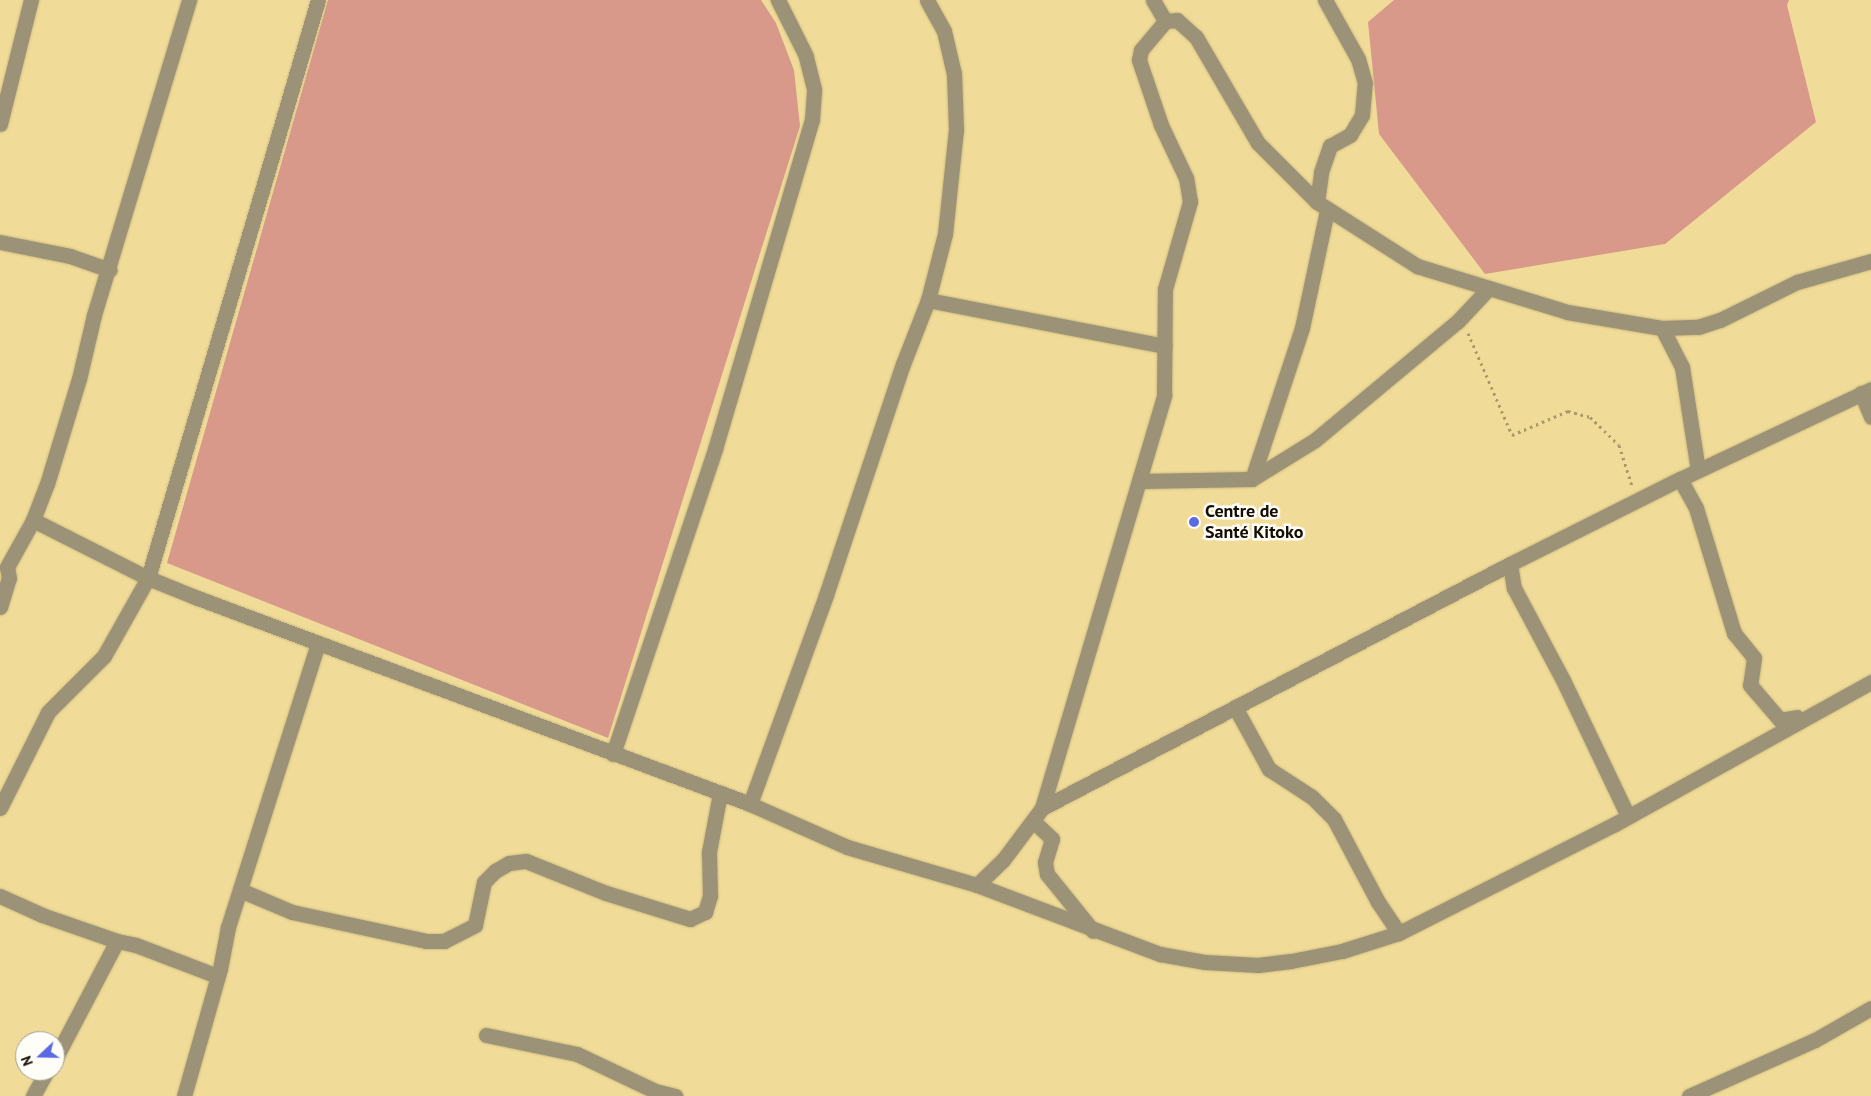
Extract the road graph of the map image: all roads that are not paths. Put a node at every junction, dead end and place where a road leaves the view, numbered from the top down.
1 (31, 0) edge
2 (189, 0) edge
3 (318, 0) edge
4 (778, 0) edge
5 (927, 0) edge
6 (1153, 0) edge
7 (1325, 0) edge
8 (1165, 22) junction
9 (1, 115) edge
10 (1322, 206) junction
11 (0, 242) edge
12 (1871, 262) edge
13 (110, 270) junction
14 (1489, 288) junction
15 (928, 300) junction
16 (1662, 328) junction
17 (1165, 346) junction
18 (1866, 391) edge
19 (1871, 417) edge
20 (1698, 470) junction
21 (1252, 479) junction
22 (1680, 479) junction
23 (1140, 481) junction
24 (33, 520) junction
25 (1510, 564) junction
26 (148, 578) junction
27 (0, 606) edge
28 (318, 644) junction
29 (1871, 682) edge
30 (1235, 707) junction
31 (1808, 715) junction
32 (613, 754) junction
33 (720, 793) junction
34 (750, 804) junction
35 (0, 808) edge
36 (1042, 808) junction
37 (1627, 814) junction
38 (1033, 821) junction
39 (977, 885) junction
40 (240, 890) junction
41 (0, 896) edge
42 (1093, 931) junction
43 (1399, 934) junction
44 (117, 941) junction
45 (217, 976) junction
46 (1871, 1008) edge
47 (486, 1035) dead end
48 (65, 1039) edge
49 (41, 1081) edge
50 (33, 1096) edge
51 (184, 1096) edge
52 (675, 1096) edge
53 (1689, 1096) edge

1 - 9 street
2 - 13 street
3 - 26 street
4 - 32 street
5 - 15 street
6 - 8 street
7 - 10 street
8 - 10 street
8 - 17 street
10 - 14 street
10 - 21 street
11 - 13 street
12 - 16 street
13 - 24 street
14 - 16 street
14 - 21 street
15 - 17 street
15 - 34 street
16 - 20 street
17 - 23 street
18 - 19 street
18 - 20 street
20 - 22 street
21 - 23 street
22 - 25 street
22 - 31 street
23 - 36 street
24 - 26 street
24 - 27 street
25 - 30 street
25 - 37 street
26 - 28 street
26 - 35 street
28 - 32 street
28 - 40 street
29 - 31 street
30 - 36 street
30 - 43 street
31 - 37 street
32 - 33 street
33 - 34 street
33 - 40 street
34 - 39 street
36 - 38 street
37 - 43 street
38 - 39 street
38 - 42 street
39 - 42 street
40 - 45 street
41 - 44 street
42 - 43 street
44 - 45 street
44 - 48 street
45 - 51 street
46 - 53 street
47 - 52 street
49 - 50 street

